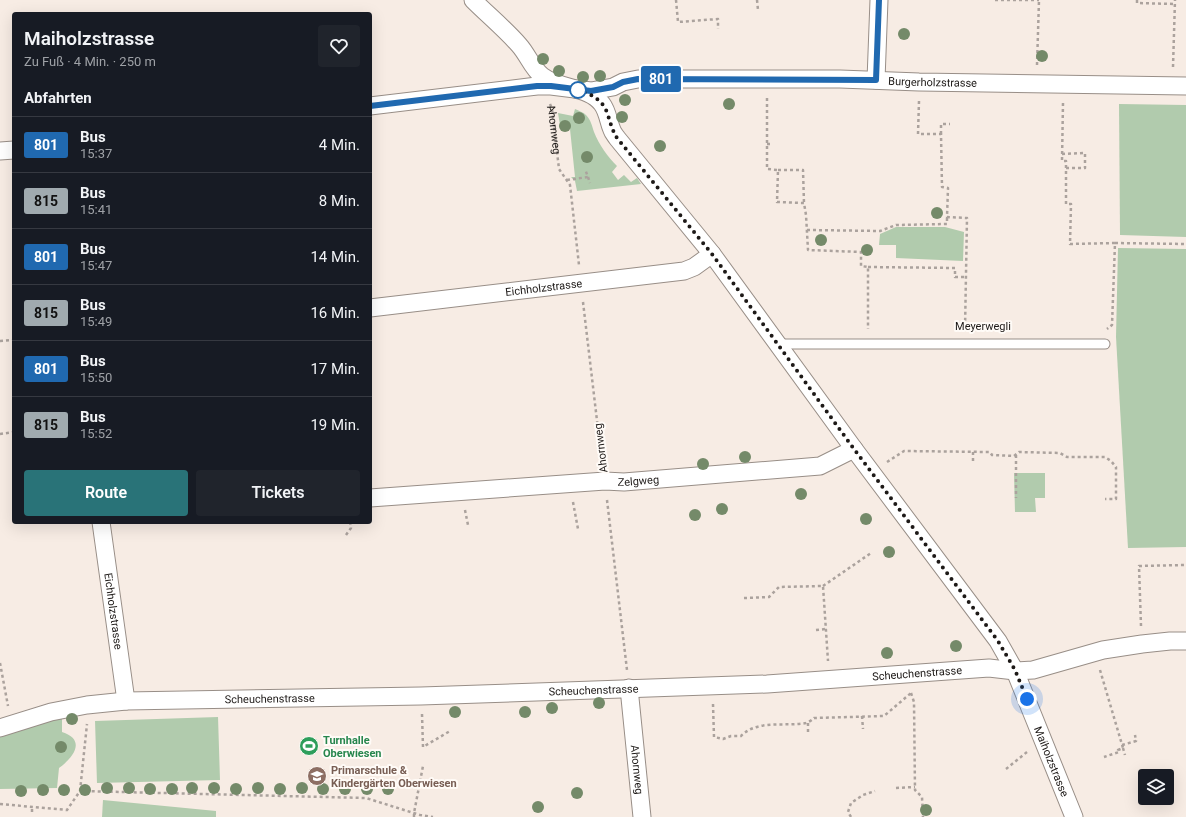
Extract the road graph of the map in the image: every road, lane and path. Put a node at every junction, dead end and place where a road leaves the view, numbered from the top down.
1 (473, 0) edge
2 (676, 0) edge
3 (757, 0) edge
4 (879, 0) edge
5 (996, 0) edge
6 (1039, 0) edge
7 (1137, 0) edge
8 (1175, 2) edge
9 (758, 10) dead end
10 (718, 29) dead end
11 (1037, 65) dead end
12 (1173, 68) dead end
13 (767, 79) junction
14 (876, 80) junction
15 (919, 82) junction
16 (1063, 84) junction
17 (537, 86) junction
18 (1186, 86) edge
19 (579, 90) junction
20 (372, 106) edge
21 (950, 124) dead end
22 (941, 134) junction
23 (767, 144) junction
24 (773, 144) dead end
25 (12, 150) edge
26 (0, 151) edge
27 (1062, 154) junction
28 (1066, 168) junction
29 (585, 169) dead end
30 (778, 170) junction
31 (588, 177) junction
32 (567, 180) junction
33 (590, 183) dead end
34 (804, 203) junction
35 (947, 217) junction
36 (807, 230) junction
37 (1115, 243) junction
38 (1186, 244) edge
39 (712, 254) junction
40 (868, 267) junction
41 (966, 277) junction
42 (581, 283) junction
43 (372, 308) edge
44 (1107, 329) dead end
45 (868, 332) dead end
46 (965, 334) dead end
47 (12, 340) edge
48 (0, 341) edge
49 (777, 344) junction
50 (1105, 344) dead end
51 (12, 432) edge
52 (0, 434) edge
53 (854, 449) junction
54 (972, 452) junction
55 (1016, 454) junction
56 (972, 464) dead end
57 (872, 473) junction
58 (605, 481) junction
59 (570, 484) junction
60 (372, 498) edge
61 (1016, 498) dead end
62 (1105, 499) dead end
63 (101, 524) edge
64 (350, 524) edge
65 (578, 529) dead end
66 (346, 535) dead end
67 (871, 553) dead end
68 (1186, 565) edge
69 (823, 586) junction
70 (744, 598) dead end
71 (826, 629) junction
72 (816, 630) dead end
73 (1186, 641) edge
74 (1142, 644) junction
75 (1095, 652) junction
76 (0, 663) edge
77 (1015, 670) junction
78 (829, 679) junction
79 (712, 685) junction
80 (629, 688) junction
81 (915, 689) dead end
82 (911, 693) junction
83 (126, 701) junction
84 (862, 716) junction
85 (88, 718) dead end
86 (808, 723) junction
87 (5, 726) edge
88 (863, 729) dead end
89 (450, 731) dead end
90 (808, 732) dead end
91 (1135, 735) dead end
92 (1044, 743) junction
93 (1122, 744) junction
94 (423, 747) dead end
95 (1123, 748) junction
96 (1125, 755) dead end
97 (1104, 757) dead end
98 (423, 766) dead end
99 (1006, 769) dead end
100 (915, 787) junction
101 (896, 788) dead end
102 (80, 791) junction
103 (875, 791) dead end
104 (0, 804) edge
105 (32, 806) junction
106 (32, 812) dead end
107 (414, 815) edge
108 (433, 817) edge
109 (642, 817) edge
110 (851, 817) edge
111 (923, 817) edge
112 (1074, 817) edge

1 - 19 street, Maiholzstrasse
2 - 10 path
3 - 9 path
4 - 14 street
5 - 6 path
6 - 11 path
7 - 8 path
8 - 12 path
13 - 14 street, Burgerholzstrasse
13 - 19 street, Burgerholzstrasse
13 - 23 path
14 - 15 street, Burgerholzstrasse
15 - 16 street, Burgerholzstrasse
15 - 22 path
16 - 18 street, Burgerholzstrasse
16 - 27 path
17 - 19 street, Burgerholzstrasse
17 - 20 street, Burgerholzstrasse
17 - 32 path, Ahornweg
19 - 39 street, Maiholzstrasse
21 - 22 path
22 - 35 path
23 - 24 path
23 - 30 path
25 - 26 street
27 - 28 path
27 - 28 path
28 - 37 path
29 - 31 path
30 - 34 path
30 - 34 path
31 - 32 path
31 - 33 path
32 - 42 path, Ahornweg
34 - 36 path
35 - 36 path
35 - 41 path
36 - 40 path
37 - 38 path
37 - 44 path
39 - 42 street, Eichholzstrasse
39 - 49 street, Maiholzstrasse
40 - 41 path
40 - 45 path
41 - 46 path
42 - 43 street, Eichholzstrasse
42 - 58 path, Ahornweg
47 - 48 path
49 - 50 lane
49 - 53 street, Maiholzstrasse
51 - 52 path
53 - 57 street, Maiholzstrasse
53 - 58 street, Zelgweg
54 - 55 path
54 - 56 path
54 - 57 path
55 - 61 path
55 - 62 path
57 - 77 street, Maiholzstrasse
58 - 59 street, Zelgweg
58 - 80 path, Ahornweg
59 - 60 street, Zelgweg
59 - 65 path
63 - 83 street, Eichholzstrasse
64 - 66 path
67 - 69 path
68 - 74 path
69 - 70 path
69 - 71 path
71 - 72 path
71 - 78 path
73 - 74 street, Scheuchenstrasse
74 - 75 street, Scheuchenstrasse
75 - 77 street, Scheuchenstrasse
75 - 93 path
76 - 87 path
77 - 78 street, Scheuchenstrasse
77 - 92 street, Maiholzstrasse
78 - 79 street, Scheuchenstrasse
79 - 80 street, Scheuchenstrasse
79 - 86 path
80 - 83 street, Scheuchenstrasse
80 - 109 street, Ahornweg
81 - 82 path
82 - 84 path
82 - 100 path
83 - 87 street, Scheuchenstrasse
84 - 86 path
84 - 88 path
85 - 102 path
86 - 90 path
89 - 94 path
91 - 93 path
92 - 99 path
92 - 112 street, Maiholzstrasse
93 - 95 path
95 - 96 path
95 - 97 path
98 - 107 path
100 - 101 path
100 - 111 path
102 - 105 path
102 - 107 path
103 - 110 path
104 - 105 path
105 - 106 path
107 - 108 path

